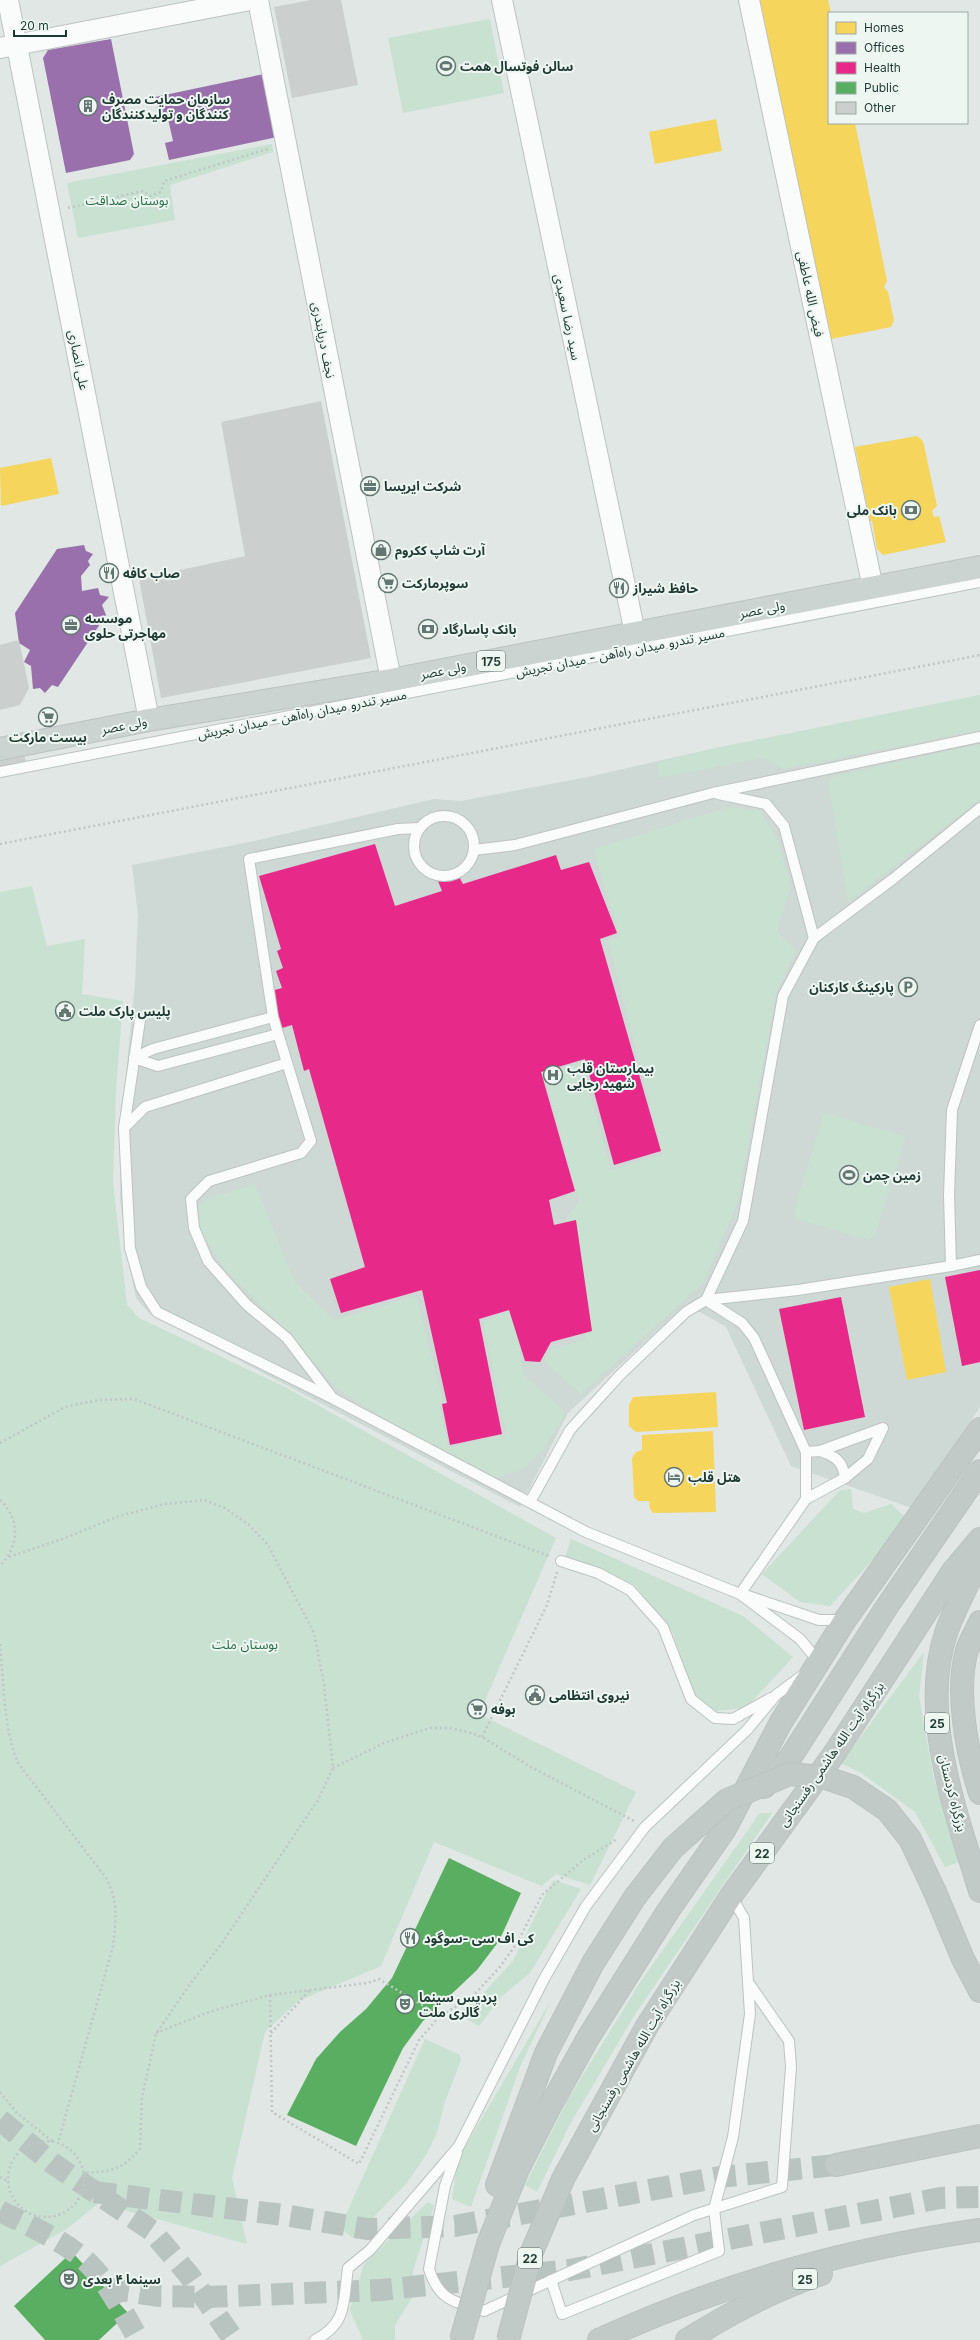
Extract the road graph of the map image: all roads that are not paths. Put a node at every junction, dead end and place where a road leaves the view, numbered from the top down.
1 (8, 0) edge
2 (250, 0) edge
3 (258, 0) edge
4 (502, 0) edge
5 (749, 0) edge
6 (8, 46) edge
7 (980, 567) edge
8 (980, 582) edge
9 (873, 588) junction
10 (635, 633) junction
11 (390, 680) junction
12 (149, 720) junction
13 (980, 737) edge
14 (0, 749) edge
15 (0, 772) edge
16 (712, 793) junction
17 (980, 808) edge
18 (420, 828) junction
19 (474, 850) junction
20 (814, 938) junction
21 (273, 1016) junction
22 (140, 1020) dead end
23 (980, 1025) edge
24 (278, 1034) junction
25 (134, 1058) junction
26 (287, 1063) junction
27 (124, 1128) junction
28 (980, 1260) edge
29 (951, 1266) junction
30 (706, 1300) junction
31 (332, 1398) junction
32 (980, 1429) edge
33 (820, 1450) junction
34 (806, 1452) junction
35 (980, 1471) edge
36 (845, 1478) junction
37 (806, 1499) junction
38 (530, 1502) junction
39 (980, 1539) edge
40 (980, 1558) edge
41 (561, 1561) road end
42 (740, 1594) junction
43 (845, 1620) junction
44 (980, 1622) edge
45 (820, 1662) junction
46 (776, 1695) junction
47 (978, 1783) edge
48 (725, 1829) junction
49 (980, 1891) edge
50 (731, 1896) junction
51 (748, 1982) junction
52 (980, 1991) edge
53 (980, 2136) edge
54 (459, 2146) junction
55 (836, 2165) tunnel mouth
56 (714, 2209) junction
57 (980, 2230) edge
58 (932, 2237) junction
59 (488, 2244) junction
60 (551, 2280) junction
61 (315, 2340) edge
62 (461, 2340) edge
63 (508, 2340) edge
64 (599, 2340) edge
65 (686, 2340) edge

1 - 6 street, علی انصاری
2 - 6 street
3 - 11 street, نجف دریابندری
4 - 10 street, سید رضا سعیدی
5 - 9 street, فیض الله عاطفی
6 - 12 street, علی انصاری
7 - 9 main road, ولی عصر / 175
8 - 15 lane, مسیر تندرو میدان راه‌آهن - میدان تجریش
9 - 10 main road, ولی عصر / 175
10 - 11 main road, ولی عصر / 175
11 - 12 main road, ولی عصر / 175
12 - 14 main road, ولی عصر / 175
13 - 16 lane
16 - 19 lane
16 - 20 lane
17 - 20 lane
18 - 19 lane
18 - 19 lane
18 - 21 lane
20 - 30 lane
21 - 24 lane
21 - 25 lane
22 - 25 lane
23 - 29 lane
24 - 25 lane
24 - 26 lane
25 - 27 lane
26 - 27 lane
26 - 31 lane
27 - 31 lane
28 - 29 lane
29 - 30 lane
30 - 34 lane
30 - 38 lane
31 - 38 lane
32 - 43 highway
33 - 34 lane
33 - 36 lane
33 - 36 lane
34 - 37 lane
35 - 48 highway
36 - 37 lane
37 - 42 lane
38 - 42 lane
39 - 50 highway, بزرگراه آیت الله هاشمی رفسنجانی / 22
40 - 49 highway, بزرگراه کردستان / 25
41 - 46 lane
42 - 43 lane
42 - 45 lane
43 - 45 highway
44 - 47 highway
45 - 46 lane
45 - 48 highway
46 - 54 lane
48 - 59 highway
50 - 51 lane
50 - 63 highway, بزرگراه آیت الله هاشمی رفسنجانی / 22, bridge
51 - 56 lane
51 - 56 lane
52 - 59 highway, bridge
53 - 55 highway
54 - 60 lane
54 - 61 lane
56 - 60 lane
56 - 60 lane
57 - 58 highway, 25
58 - 64 highway
58 - 65 highway, 25
59 - 62 highway, bridge

